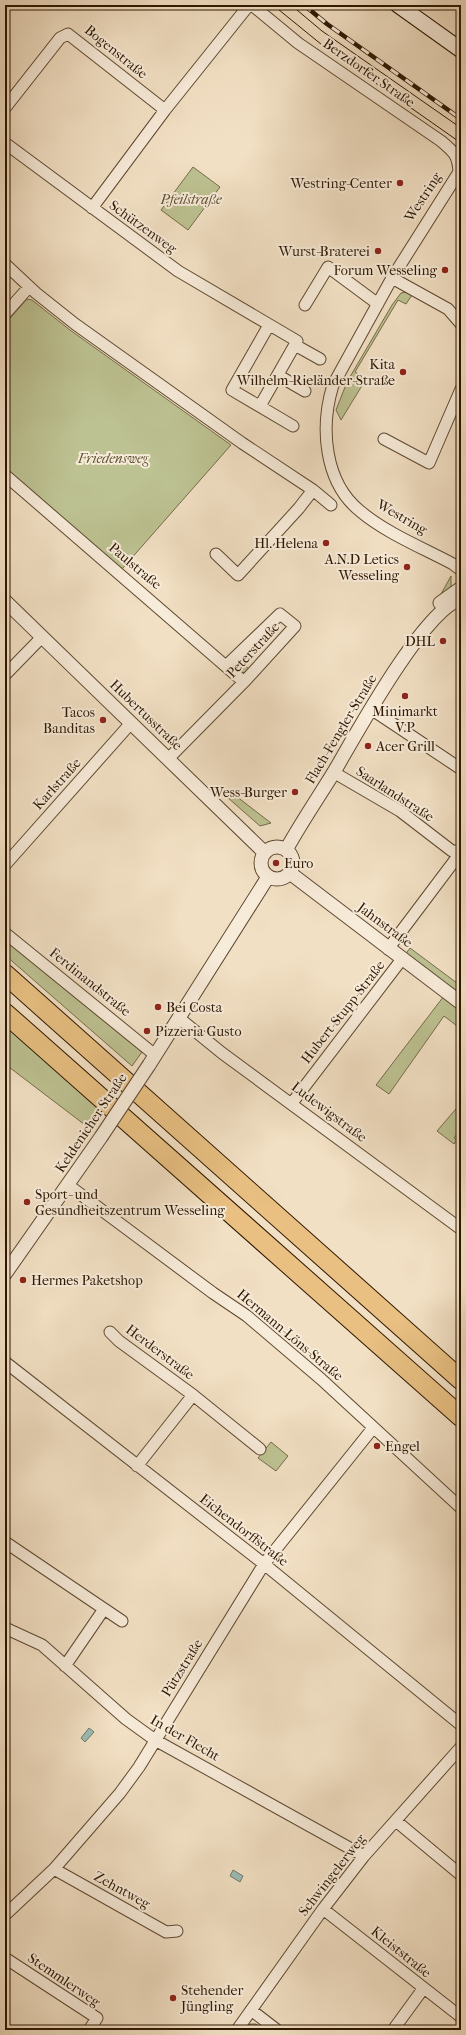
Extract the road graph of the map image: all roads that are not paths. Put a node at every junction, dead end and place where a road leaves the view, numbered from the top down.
1 (250, 5) edge
2 (398, 5) edge
3 (461, 50) edge
4 (5, 108) edge
5 (165, 110) junction
6 (5, 143) edge
7 (460, 172) edge
8 (92, 208) junction
9 (5, 264) edge
10 (392, 278) junction
11 (29, 287) junction
12 (378, 304) junction
13 (305, 305) dead end
14 (5, 314) edge
15 (461, 324) edge
16 (269, 325) junction
17 (295, 345) junction
18 (320, 359) dead end
19 (279, 376) junction
20 (461, 389) edge
21 (305, 391) dead end
22 (260, 406) junction
23 (294, 426) dead end
24 (384, 439) dead end
25 (5, 475) edge
26 (313, 490) junction
27 (331, 504) dead end
28 (216, 554) dead end
29 (461, 570) edge
30 (461, 587) edge
31 (461, 599) edge
32 (5, 601) edge
33 (427, 627) junction
34 (42, 637) junction
35 (227, 665) junction
36 (5, 675) edge
37 (244, 682) junction
38 (371, 709) junction
39 (131, 724) junction
40 (168, 759) junction
41 (461, 769) edge
42 (334, 772) junction
43 (286, 850) junction
44 (461, 852) edge
45 (265, 853) junction
46 (5, 865) edge
47 (290, 873) junction
48 (268, 877) junction
49 (5, 933) edge
50 (388, 949) junction
51 (402, 959) junction
52 (5, 974) edge
53 (461, 1003) edge
54 (5, 1013) edge
55 (178, 1018) junction
56 (155, 1056) junction
57 (292, 1103) junction
58 (68, 1185) junction
59 (461, 1229) edge
60 (5, 1274) edge
61 (110, 1332) dead end
62 (5, 1362) edge
63 (461, 1380) edge
64 (193, 1395) junction
65 (461, 1417) edge
66 (373, 1428) junction
67 (260, 1449) dead end
68 (137, 1466) junction
69 (461, 1508) edge
70 (5, 1542) edge
71 (264, 1564) junction
72 (104, 1609) junction
73 (122, 1621) dead end
74 (5, 1628) edge
75 (65, 1666) junction
76 (461, 1725) edge
77 (155, 1740) junction
78 (460, 1749) edge
79 (396, 1821) junction
80 (364, 1856) junction
81 (54, 1869) junction
82 (461, 1875) edge
83 (322, 1908) junction
84 (5, 1916) edge
85 (177, 1931) dead end
86 (5, 1958) edge
87 (423, 1989) junction
88 (251, 2010) junction
89 (461, 2017) edge
90 (89, 2030) edge
91 (237, 2030) edge
92 (277, 2030) edge
93 (393, 2030) edge

1 - 5 street
1 - 7 street, Berzdorfer Straße
2 - 3 main road
4 - 5 street, Bogenstraße
5 - 8 street
6 - 8 street, Schützenweg
7 - 10 street, Westring
8 - 16 street, Schützenweg
9 - 11 street
10 - 12 street, Westring
10 - 15 street
11 - 14 street
11 - 26 street
12 - 13 street
12 - 29 street, Westring
16 - 17 street, Schützenweg
16 - 22 street
17 - 18 street
17 - 19 street
19 - 21 street
19 - 22 street
20 - 24 street
22 - 23 street
25 - 35 street, Paulstraße
26 - 27 street
26 - 28 street
30 - 33 street, Flach-Fengler-Straße
31 - 33 street, Flach-Fengler-Straße
32 - 34 street, Hubertusstraße
33 - 38 street, Flach-Fengler-Straße
34 - 36 street
34 - 39 street, Hubertusstraße
35 - 37 street, Paulstraße
35 - 37 street, Peterstraße
37 - 40 street, Peterstraße
38 - 41 street
38 - 42 street, Flach-Fengler-Straße
39 - 40 street, Hubertusstraße
39 - 46 street, Karlstraße
40 - 45 street, Hubertusstraße
42 - 43 street, Flach-Fengler-Straße
42 - 44 street, Saarlandstraße
43 - 45 street
43 - 47 street
44 - 50 street, Saarlandstraße
45 - 48 street
47 - 48 street
47 - 50 street, Jahnstraße
48 - 55 street
49 - 56 street, Ferdinandstraße
50 - 51 street, Jahnstraße
51 - 53 street, Jahnstraße
51 - 57 street, Hubert-Stupp-Straße
52 - 63 highway
54 - 65 highway
55 - 56 street
55 - 57 street, Ludewigstraße
56 - 58 street, Keldenicher Straße, bridge
57 - 59 street, Ludewigstraße
58 - 60 street, Keldenicher Straße
58 - 66 street, Hermann-Löns-Straße
61 - 64 street, Herderstraße
62 - 68 street, Eichendorffstraße
64 - 67 street, Herderstraße
64 - 68 street, Herderstraße
66 - 69 street, Hermann-Löns-Straße
66 - 71 street, Pützstraße
68 - 71 street, Eichendorffstraße
70 - 72 street
71 - 76 street, Eichendorffstraße
71 - 77 street, Pützstraße
72 - 73 street
72 - 75 street
74 - 75 street, In der Flecht
75 - 77 street, In der Flecht
77 - 80 street, In der Flecht
77 - 81 street, Pützstraße
78 - 79 street, Schwingelerweg
79 - 80 street, Schwingelerweg
79 - 82 street
80 - 83 street, Schwingelerweg
81 - 84 street, Pützstraße
81 - 85 street, Zehntweg
83 - 87 street, Kleiststraße
83 - 88 street, Schwingelerweg
86 - 90 street, Stemmlerweg
87 - 89 street, Kleiststraße
87 - 93 street
88 - 91 street, Schwingelerweg
88 - 92 street

